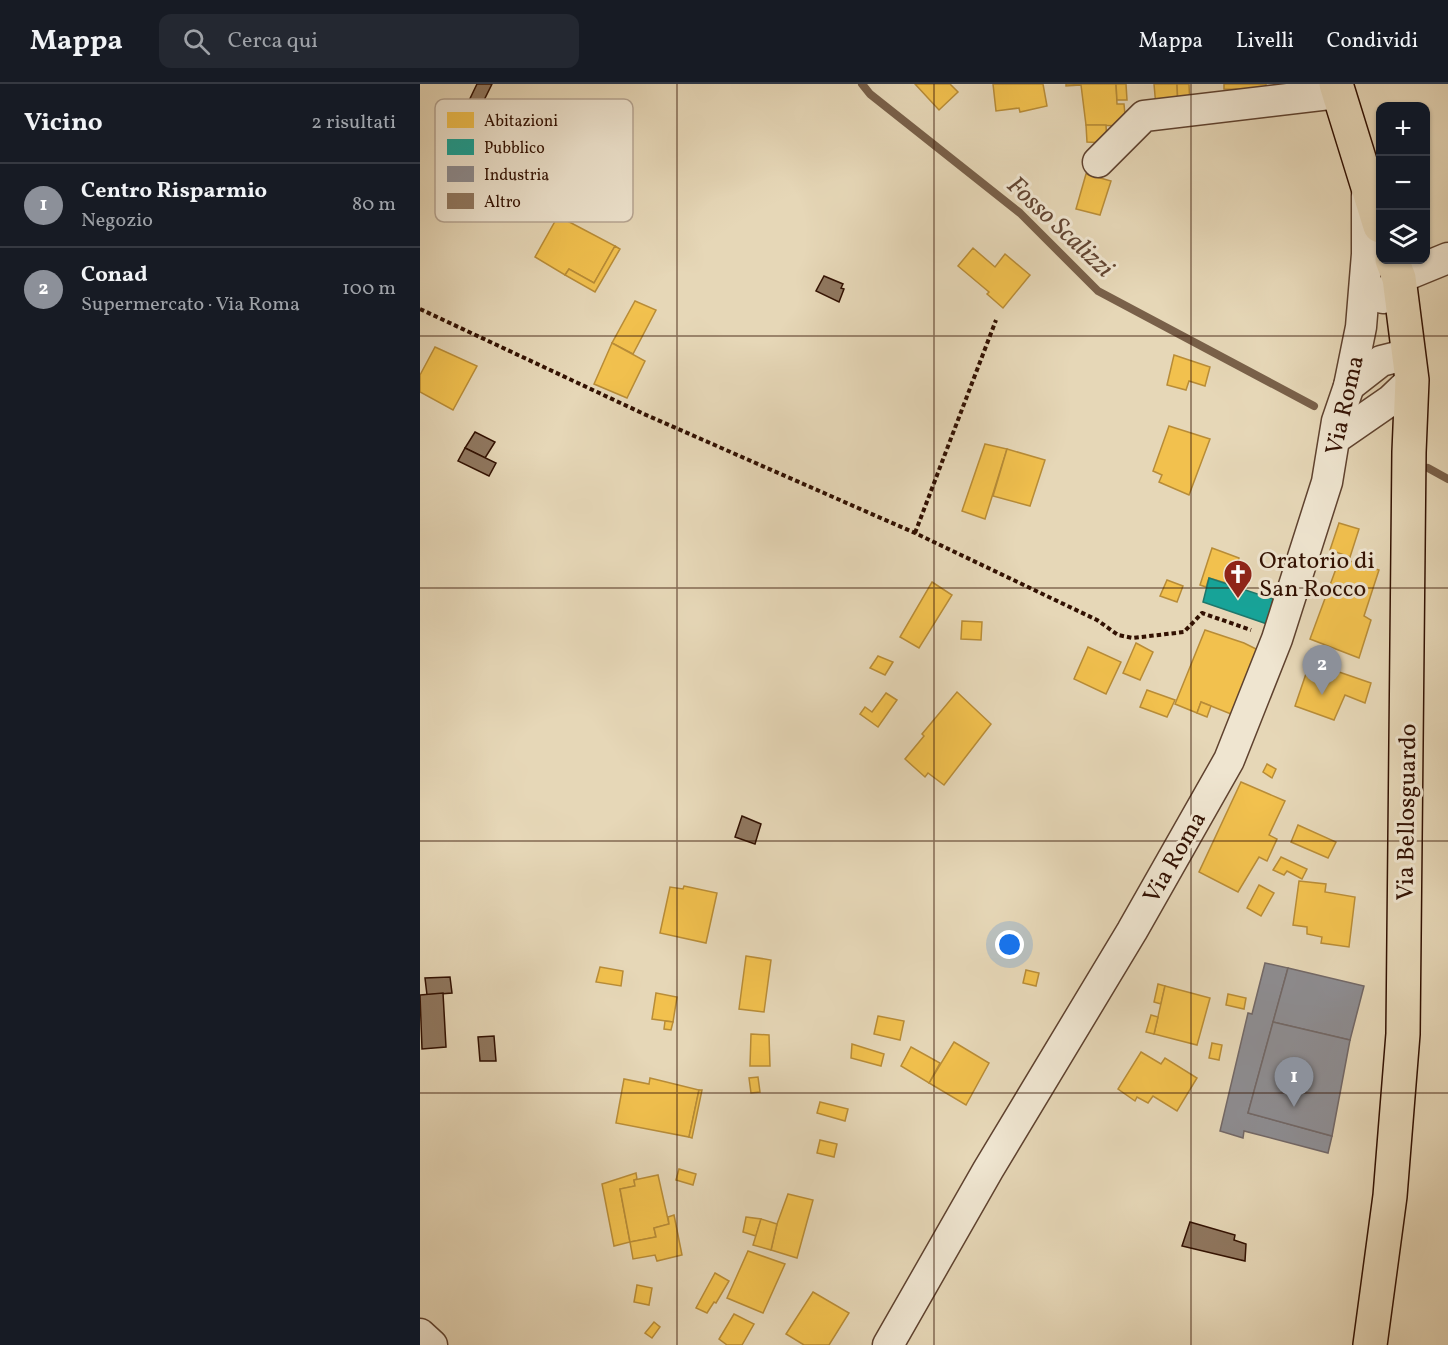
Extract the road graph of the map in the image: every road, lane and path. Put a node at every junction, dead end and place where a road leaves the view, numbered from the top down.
1 (1337, 88) edge
2 (1098, 162) dead end
3 (1368, 189) junction
4 (1376, 214) edge
5 (1448, 258) edge
6 (1396, 269) edge
7 (420, 309) edge
8 (996, 320) dead end
9 (1361, 327) junction
10 (1410, 367) junction
11 (1349, 386) junction
12 (1364, 418) junction
13 (1336, 438) junction
14 (1409, 453) junction
15 (915, 533) junction
16 (1277, 639) junction
17 (420, 1334) edge
18 (432, 1345) edge
19 (888, 1345) edge
20 (1370, 1345) edge

1 - 2 street
1 - 3 main road
3 - 4 main road
3 - 9 street, Via Roma
5 - 6 street
6 - 9 street
6 - 10 main road, Via Bellosguardo
7 - 15 path
8 - 15 path
9 - 11 street, Via Roma
10 - 11 street
10 - 12 street, Via Roma
10 - 14 main road, Via Bellosguardo
11 - 13 street, Via Roma
12 - 13 street, Via Roma
12 - 14 street
13 - 16 street, Via Roma
14 - 20 main road, Via Bellosguardo
15 - 16 path
16 - 19 street, Via Roma
17 - 18 street

